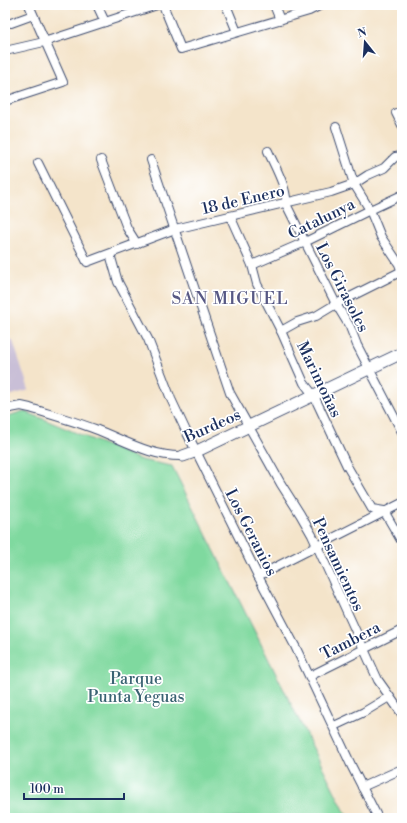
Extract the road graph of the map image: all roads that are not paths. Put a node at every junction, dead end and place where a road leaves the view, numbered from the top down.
1 (29, 5) edge
2 (98, 5) edge
3 (157, 5) edge
4 (163, 5) edge
5 (226, 5) edge
6 (274, 5) edge
7 (321, 5) edge
8 (33, 15) junction
9 (280, 20) junction
10 (105, 22) junction
11 (10, 23) dead end
12 (237, 32) junction
13 (44, 42) junction
14 (5, 51) edge
15 (5, 101) edge
16 (396, 113) dead end
17 (402, 124) edge
18 (336, 127) dead end
19 (268, 151) dead end
20 (402, 156) edge
21 (101, 160) dead end
22 (151, 160) dead end
23 (38, 163) dead end
24 (354, 184) junction
25 (402, 196) edge
26 (286, 204) junction
27 (370, 210) junction
28 (230, 216) junction
29 (175, 229) junction
30 (305, 242) junction
31 (137, 244) junction
32 (110, 254) junction
33 (252, 265) junction
34 (402, 272) edge
35 (336, 304) junction
36 (282, 331) junction
37 (402, 353) edge
38 (369, 369) junction
39 (314, 396) junction
40 (5, 410) edge
41 (249, 426) junction
42 (402, 432) edge
43 (197, 451) junction
44 (183, 456) joint
45 (402, 502) edge
46 (384, 511) junction
47 (402, 542) edge
48 (317, 546) junction
49 (258, 576) junction
50 (402, 630) edge
51 (363, 649) junction
52 (310, 676) junction
53 (389, 697) junction
54 (402, 714) edge
55 (334, 726) junction
56 (402, 769) edge
57 (362, 786) junction
58 (378, 818) edge

1 - 8 street
2 - 10 street
3 - 10 street
4 - 12 street
5 - 12 street
6 - 9 street
7 - 9 street
8 - 11 street
8 - 13 street
9 - 12 street
10 - 13 street
13 - 14 street
13 - 15 street
16 - 17 street
18 - 24 street
19 - 26 street, Los Girasoles
20 - 24 street, 18 de Enero
21 - 31 street
22 - 29 street, Pensamientos
23 - 32 street, 18 de Enero
24 - 26 street, 18 de Enero
24 - 27 street
25 - 27 street, Catalunya
26 - 28 street, 18 de Enero
26 - 30 street, Los Girasoles
27 - 30 street, Catalunya
27 - 34 street
28 - 29 street, 18 de Enero
28 - 33 street, Marimoñas
29 - 31 street, 18 de Enero
29 - 41 street, Pensamientos
30 - 33 street, Catalunya
30 - 35 street, Los Girasoles
31 - 32 street, 18 de Enero
32 - 43 street, Los Geranios
33 - 36 street, Marimoñas
34 - 35 street
35 - 36 street
35 - 38 street, Los Girasoles
36 - 39 street, Marimoñas
37 - 38 street, Burdeos
38 - 39 street, Burdeos
38 - 42 street, Los Girasoles
39 - 41 street, Burdeos
39 - 46 street, Marimoñas
40 - 44 street, Burdeos
41 - 43 street, Burdeos
41 - 48 street, Pensamientos
43 - 44 street, Burdeos
43 - 49 street, Los Geranios
45 - 46 street
46 - 47 street
46 - 48 street
48 - 49 street
48 - 51 street, Pensamientos
49 - 52 street, Los Geranios
50 - 51 street, Tambera
51 - 52 street, Tambera
51 - 53 street, Pensamientos
52 - 55 street, Los Geranios
53 - 54 street, Pensamientos
53 - 55 street
55 - 57 street, Los Geranios
56 - 57 street
57 - 58 street, Los Geranios

